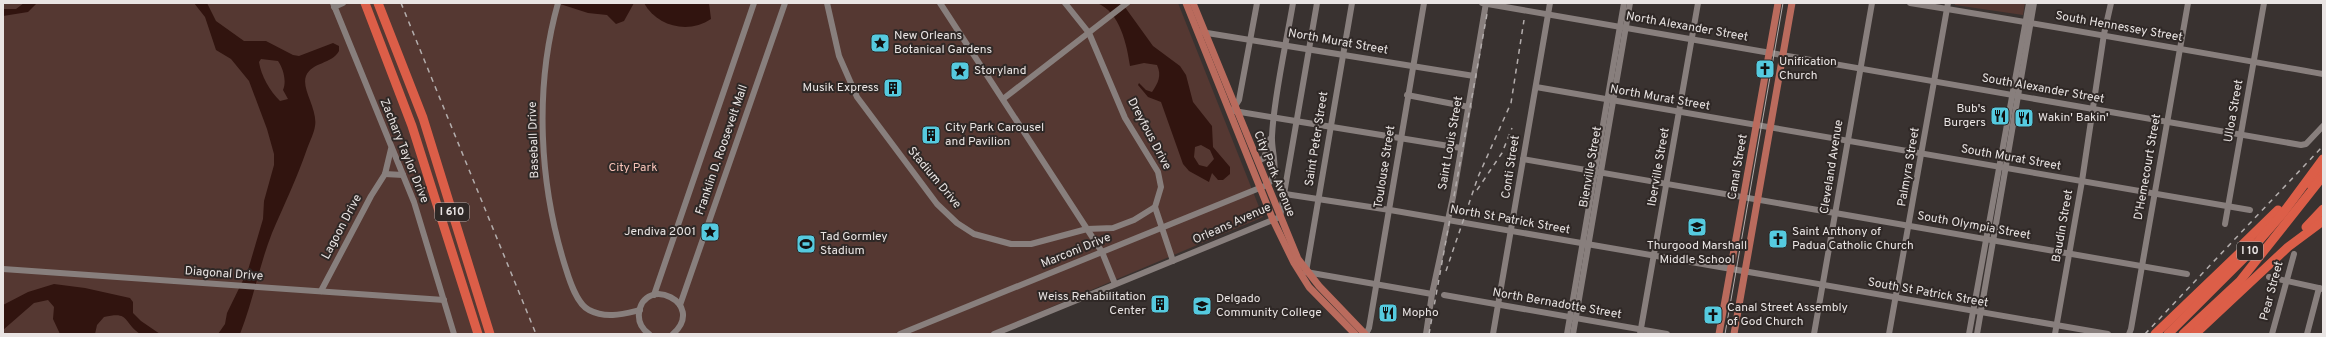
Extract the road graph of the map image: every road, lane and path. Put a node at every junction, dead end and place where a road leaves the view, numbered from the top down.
1 (343, 3) edge
2 (365, 3) edge
3 (378, 3) edge
4 (558, 3) edge
5 (754, 3) edge
6 (785, 3) edge
7 (827, 3) edge
8 (940, 3) edge
9 (1065, 3) edge
10 (1127, 3) edge
11 (1186, 3) edge
12 (1193, 3) edge
13 (1257, 3) edge
14 (1293, 3) edge
15 (1318, 3) edge
16 (1352, 3) edge
17 (1424, 3) edge
18 (1484, 3) edge
19 (1550, 3) edge
20 (1624, 3) edge
21 (1630, 3) edge
22 (1698, 3) edge
23 (1778, 3) edge
24 (1792, 3) edge
25 (1872, 3) edge
26 (1910, 3) edge
27 (2029, 3) edge
28 (2034, 3) edge
29 (2111, 3) edge
30 (2188, 3) edge
31 (2264, 3) edge
32 (333, 5) edge
33 (1948, 6) edge
34 (1548, 15) junction
35 (2028, 23) junction
36 (1623, 27) junction
37 (1201, 32) junction
38 (1089, 33) junction
39 (2104, 34) junction
40 (1251, 38) junction
41 (1692, 39) junction
42 (1286, 44) junction
43 (1310, 48) junction
44 (2180, 50) junction
45 (1770, 53) junction
46 (1342, 54) junction
47 (1783, 56) junction
48 (2253, 62) junction
49 (1412, 66) junction
50 (1859, 67) junction
51 (2323, 74) edge
52 (1474, 76) junction
53 (1935, 80) junction
54 (1536, 87) junction
55 (1407, 95) junction
56 (2015, 95) junction
57 (1003, 99) junction
58 (1610, 100) junction
59 (1468, 107) junction
60 (2094, 109) junction
61 (1234, 110) junction
62 (1679, 112) junction
63 (1275, 116) junction
64 (1297, 120) junction
65 (2167, 122) junction
66 (1331, 126) junction
67 (1757, 126) junction
68 (2323, 126) edge
69 (1769, 128) junction
70 (2241, 134) junction
71 (1272, 135) junction
72 (1400, 137) junction
73 (1848, 140) junction
74 (1461, 148) junction
75 (391, 149) junction
76 (1922, 153) junction
77 (1523, 159) junction
78 (2323, 159) edge
79 (1751, 160) junction
80 (1258, 161) junction
81 (1763, 162) junction
82 (2323, 163) edge
83 (2002, 167) junction
84 (1598, 172) junction
85 (2323, 172) edge
86 (384, 174) junction
87 (403, 174) junction
88 (2323, 176) edge
89 (2082, 181) junction
90 (1667, 184) junction
91 (1268, 185) junction
92 (1260, 188) junction
93 (2155, 193) junction
94 (1285, 194) junction
95 (1744, 197) junction
96 (1319, 199) junction
97 (1757, 199) junction
98 (2228, 206) junction
99 (1155, 207) junction
100 (2323, 209) edge
101 (1390, 210) junction
102 (2250, 210) dead end
103 (1836, 214) junction
104 (1277, 217) junction
105 (1447, 220) junction
106 (2323, 221) edge
107 (2225, 224) dead end
108 (1910, 226) junction
109 (1163, 228) junction
110 (1087, 229) junction
111 (1511, 232) junction
112 (1986, 239) junction
113 (1994, 241) junction
114 (1585, 244) junction
115 (2291, 251) junction
116 (1102, 252) junction
117 (2069, 252) junction
118 (1654, 256) junction
119 (1173, 261) junction
120 (2142, 265) junction
121 (3, 269) edge
122 (1731, 269) junction
123 (1745, 272) junction
124 (2187, 274) dead end
125 (1304, 275) junction
126 (2269, 277) dead end
127 (2286, 281) junction
128 (1116, 284) junction
129 (1376, 285) junction
130 (1822, 285) junction
131 (2321, 289) edge
132 (2200, 290) junction
133 (321, 291) junction
134 (1432, 294) junction
135 (654, 295) junction
136 (1444, 296) dead end
137 (1896, 299) junction
138 (444, 300) junction
139 (680, 305) junction
140 (1498, 305) junction
141 (640, 310) junction
142 (1973, 312) junction
143 (1980, 313) junction
144 (1573, 317) junction
145 (1722, 322) junction
146 (1735, 325) junction
147 (2056, 326) junction
148 (917, 327) junction
149 (676, 332) edge
150 (1641, 332) edge
151 (454, 334) edge
152 (478, 334) edge
153 (490, 334) edge
154 (649, 334) edge
155 (684, 334) edge
156 (900, 334) edge
157 (920, 334) edge
158 (994, 334) edge
159 (1355, 334) edge
160 (1365, 334) edge
161 (1426, 334) edge
162 (1493, 334) edge
163 (1567, 334) edge
164 (1572, 334) edge
165 (1667, 334) edge
166 (1719, 334) edge
167 (1734, 334) edge
168 (1814, 334) edge
169 (1890, 334) edge
170 (1969, 334) edge
171 (1977, 334) edge
172 (2055, 334) edge
173 (2108, 334) edge
174 (2128, 334) edge
175 (2155, 334) edge
176 (2168, 334) edge
177 (2183, 334) edge
178 (2195, 334) edge
179 (2272, 334) edge
180 (2307, 334) edge

1 - 32 street
2 - 152 highway, I 610
3 - 153 highway, I 610
4 - 141 street, Baseball Drive
5 - 135 street, Franklin D. Roosevelt Mall
6 - 139 street, Franklin D. Roosevelt Mall
7 - 110 street, Stadium Drive
8 - 57 street
9 - 38 street, Dreyfous Drive
10 - 38 street
11 - 37 main road, City Park Avenue
12 - 37 main road, City Park Avenue
13 - 40 street
14 - 42 street, Orleans Avenue
15 - 43 street, Orleans Avenue
16 - 46 street, Saint Peter Street
17 - 49 street, Toulouse Street
18 - 34 street, North Alexander Street
18 - 52 street, Saint Louis Street
19 - 34 street, Conti Street
20 - 36 street, Bienville Street
21 - 36 street, Bienville Street
22 - 41 street, Iberville Street
23 - 45 main road, Canal Street
24 - 47 main road, Canal Street
25 - 50 street, Cleveland Avenue
26 - 33 street, South Hennessey Street
27 - 35 street
28 - 35 street
29 - 39 street, Baudin Street
30 - 44 street, D'Hemecourt Street
31 - 48 street, Ulloa Street
32 - 75 street, Zachary Taylor Drive
33 - 35 street, South Hennessey Street
33 - 53 street, Palmyra Street
34 - 36 street, North Alexander Street
34 - 54 street, Conti Street
35 - 39 street, South Hennessey Street
35 - 56 street
36 - 41 street, North Alexander Street
36 - 58 street, Bienville Street
37 - 40 street, North Murat Street
37 - 61 main road, City Park Avenue
38 - 57 street
38 - 99 street, Dreyfous Drive
39 - 44 street, South Hennessey Street
39 - 60 street, Baudin Street
40 - 42 street, North Murat Street
40 - 61 street
41 - 45 street, North Alexander Street
41 - 62 street, Iberville Street
42 - 43 street, North Murat Street
42 - 63 street, Orleans Avenue
43 - 46 street, North Murat Street
43 - 64 street, Orleans Avenue
44 - 48 street, South Hennessey Street
44 - 65 street, D'Hemecourt Street
45 - 47 street, North Alexander Street
45 - 67 main road, Canal Street
46 - 49 street, North Murat Street
46 - 66 street, Saint Peter Street
47 - 50 street, South Alexander Street
47 - 69 main road, Canal Street
48 - 51 street, South Hennessey Street
48 - 70 street, Ulloa Street
49 - 52 street, North Murat Street
49 - 55 street, Toulouse Street
50 - 53 street, South Alexander Street
50 - 73 street, Cleveland Avenue
52 - 59 street, Saint Louis Street
53 - 56 street, South Alexander Street
53 - 76 street, Palmyra Street
54 - 58 street, North Murat Street
54 - 77 street, Conti Street
55 - 59 street
55 - 72 street, Toulouse Street
56 - 60 street, South Alexander Street
56 - 83 street
57 - 110 street
58 - 62 street, North Murat Street
58 - 84 street, Bienville Street
59 - 74 street, Saint Louis Street
60 - 65 street, South Alexander Street
60 - 89 street, Baudin Street
61 - 63 street
61 - 80 main road, City Park Avenue
61 - 92 main road, City Park Avenue
62 - 67 street, North Murat Street
62 - 90 street, Iberville Street
63 - 64 street
63 - 71 street, Orleans Avenue
64 - 66 street
64 - 94 street, Orleans Avenue
65 - 70 street, South Alexander Street
65 - 93 street, D'Hemecourt Street
66 - 72 street
66 - 96 street, Saint Peter Street
67 - 69 street, North Murat Street
67 - 79 main road, Canal Street
68 - 70 street, South Alexander Street
69 - 73 street, South Murat Street
69 - 81 main road, Canal Street
70 - 98 street, Ulloa Street
71 - 80 street
71 - 91 street, Orleans Avenue
72 - 74 street
72 - 101 street, Toulouse Street
73 - 76 street, South Murat Street
73 - 103 street, Cleveland Avenue
74 - 105 street, Saint Louis Street
75 - 86 street, Lagoon Drive
75 - 87 street, Zachary Taylor Drive
76 - 83 street, South Murat Street
76 - 108 street, Palmyra Street
77 - 84 street, South Olympia Street
77 - 111 street, Conti Street
78 - 176 highway, I 10
79 - 81 main road
79 - 95 main road, Canal Street
80 - 91 main road, City Park Avenue
81 - 97 main road, Canal Street
82 - 132 highway
83 - 89 street, South Murat Street
83 - 112 street
83 - 113 street
84 - 90 street, South Olympia Street
84 - 114 street, Bienville Street
85 - 132 highway
86 - 87 street
86 - 133 street, Lagoon Drive
87 - 138 street, Zachary Taylor Drive
88 - 177 highway, I 10
89 - 93 street, South Murat Street
89 - 117 street, Baudin Street
90 - 95 street, South Olympia Street
90 - 118 street, Iberville Street
91 - 92 street, Orleans Avenue
91 - 104 main road, City Park Avenue
92 - 104 main road, City Park Avenue
92 - 109 street, Marconi Drive
93 - 98 street, South Murat Street
93 - 120 street, D'Hemecourt Street
94 - 96 street, North St Patrick Street
94 - 104 street, Orleans Avenue
95 - 97 street, South Olympia Street
95 - 122 main road, Canal Street
96 - 101 street, North St Patrick Street
96 - 125 street, Saint Peter Street
97 - 103 street, South Olympia Street
97 - 123 main road, Canal Street
98 - 102 street, South Murat Street
98 - 107 street, Ulloa Street
99 - 109 street
99 - 110 street, Stadium Drive
100 - 115 highway
101 - 105 street, North St Patrick Street
101 - 129 street, Toulouse Street
103 - 108 street, South Olympia Street
103 - 130 street, Cleveland Avenue
104 - 119 street, Orleans Avenue
104 - 125 main road, City Park Avenue
105 - 111 street, North St Patrick Street
105 - 134 street, Saint Louis Street
106 - 115 highway
108 - 112 street, South Olympia Street
108 - 137 street, Palmyra Street
109 - 116 street, Marconi Drive
109 - 119 street
110 - 116 street
111 - 114 street, North St Patrick Street
111 - 140 street, Conti Street
112 - 113 street, South Olympia Street
112 - 142 street
113 - 117 street, South Olympia Street
113 - 143 street
114 - 118 street, North St Patrick Street
114 - 144 street, Bienville Street
115 - 127 street, Pear Street
115 - 178 highway
116 - 128 street
116 - 148 street, Marconi Drive
117 - 120 street, South Olympia Street
117 - 147 street, Baudin Street
118 - 122 street, North St Patrick Street
118 - 150 street, Iberville Street
119 - 128 street, Orleans Avenue
120 - 124 street, South Olympia Street
120 - 174 street, D'Hemecourt Street
121 - 133 street, Diagonal Drive
122 - 123 street, North St Patrick Street
122 - 145 main road, Canal Street
123 - 130 street, South St Patrick Street
123 - 146 main road, Canal Street
125 - 129 street
125 - 159 main road, City Park Avenue
125 - 160 main road, City Park Avenue
126 - 127 street
127 - 131 street
127 - 179 street, Pear Street
128 - 158 street, Orleans Avenue
129 - 134 street
129 - 160 street, Toulouse Street
130 - 137 street, South St Patrick Street
130 - 168 street, Cleveland Avenue
131 - 180 street
132 - 175 highway
133 - 138 street, Diagonal Drive
134 - 161 street, Saint Louis Street
135 - 139 street
135 - 141 street
136 - 140 street, North Bernadotte Street
137 - 142 street, South St Patrick Street
137 - 169 street, Palmyra Street
138 - 151 street, Zachary Taylor Drive
139 - 149 street, Franklin D. Roosevelt Mall
140 - 144 street, North Bernadotte Street
140 - 162 street, Conti Street
141 - 154 street
142 - 143 street, South St Patrick Street
142 - 170 street
143 - 147 street, South St Patrick Street
143 - 171 street
144 - 150 street, North Bernadotte Street
144 - 163 street, Bienville Street
144 - 164 street, Bienville Street
145 - 146 main road
145 - 166 main road, Canal Street
146 - 167 main road, Canal Street
147 - 172 street, Baudin Street
147 - 173 street, South St Patrick Street
148 - 156 street, Marconi Drive
148 - 157 street
149 - 155 street
150 - 165 street, North Bernadotte Street

